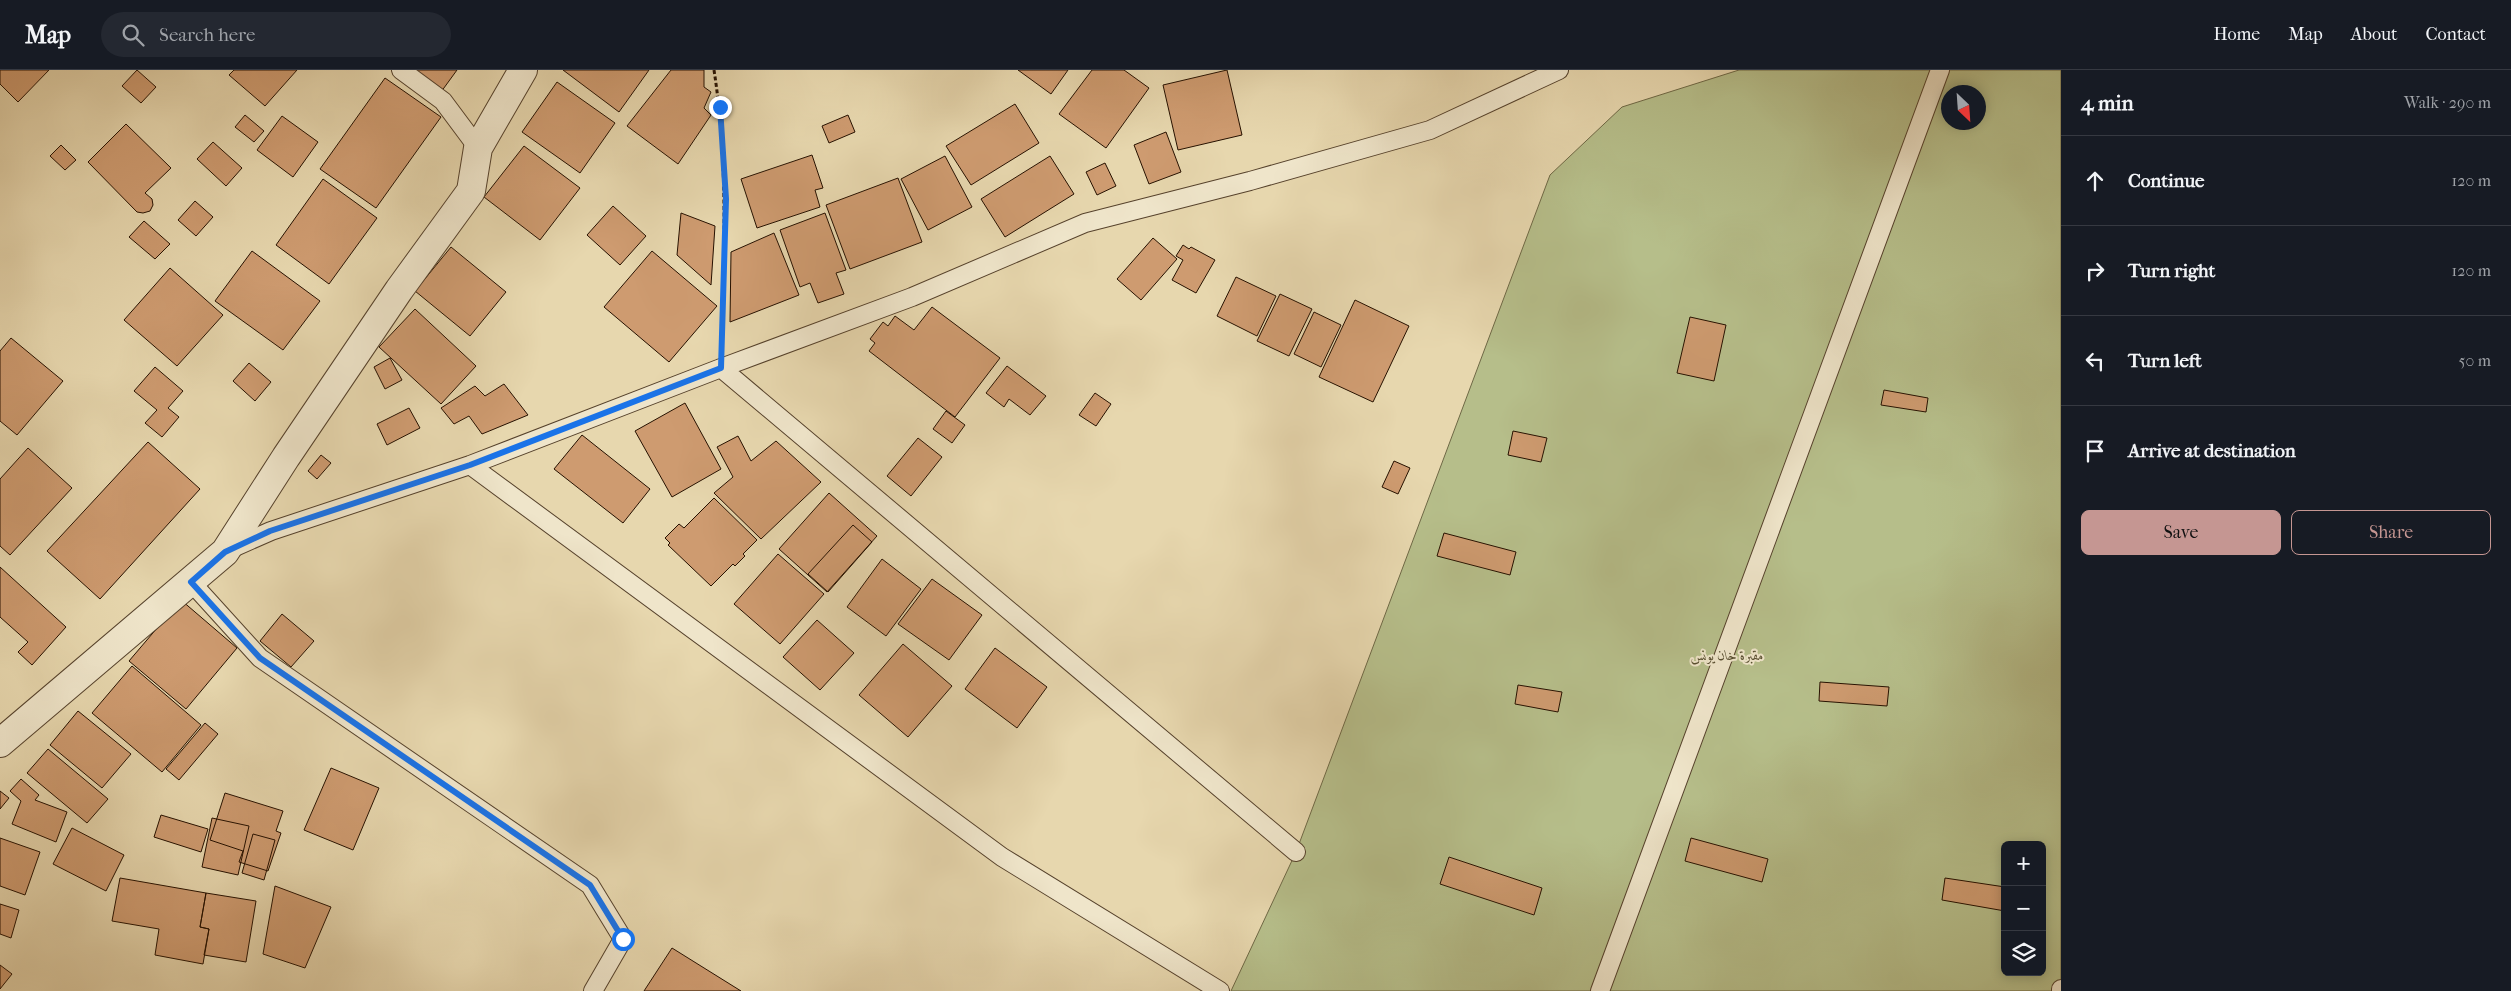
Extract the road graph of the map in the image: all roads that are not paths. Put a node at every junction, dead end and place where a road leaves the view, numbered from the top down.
1 (402, 70) edge
2 (523, 70) edge
3 (1557, 70) edge
4 (1940, 70) edge
5 (478, 148) junction
6 (721, 368) junction
7 (470, 465) junction
8 (225, 552) junction
9 (191, 582) junction
10 (0, 743) edge
11 (1296, 852) dead end
12 (593, 991) edge
13 (1220, 991) edge
14 (1600, 991) edge

1 - 5 lane
2 - 5 street
3 - 6 lane
4 - 14 lane
5 - 8 street
6 - 7 lane
6 - 11 lane
7 - 8 lane
7 - 13 lane
8 - 9 street
9 - 10 street
9 - 12 lane

